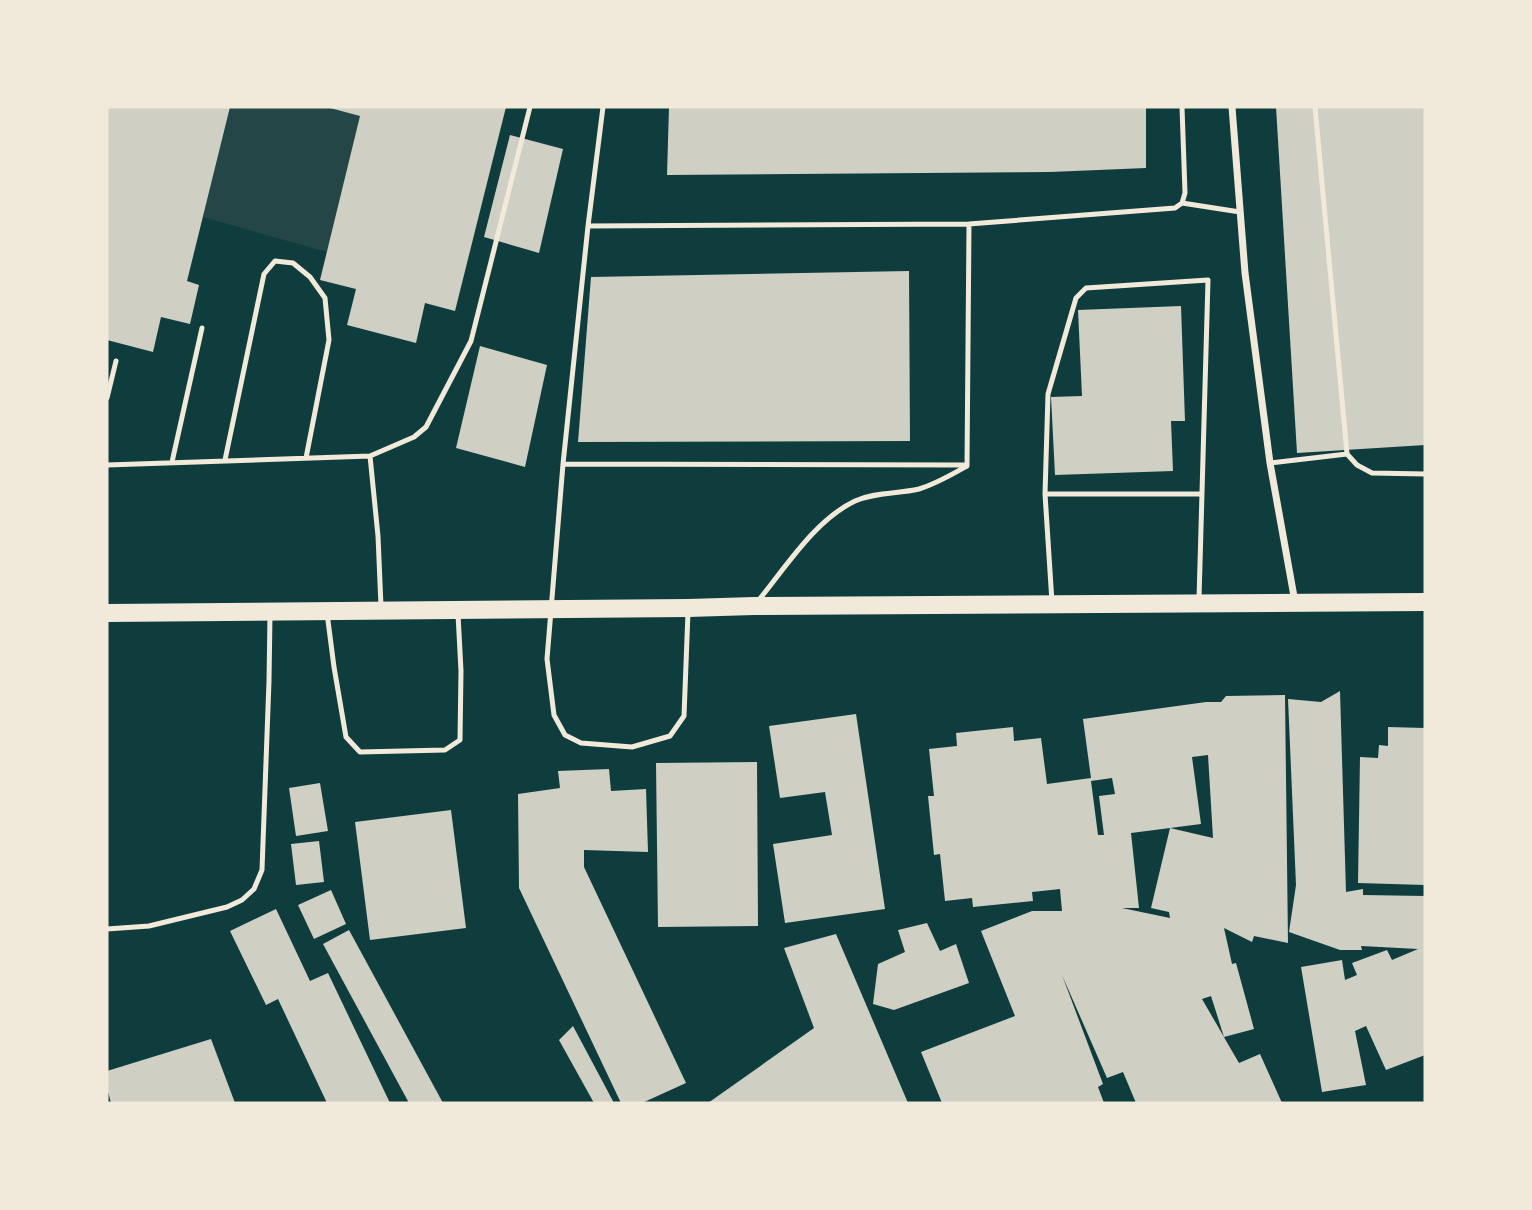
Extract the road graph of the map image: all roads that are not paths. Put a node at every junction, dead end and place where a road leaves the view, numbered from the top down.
1 (530, 107) edge
2 (603, 107) edge
3 (1182, 107) edge
4 (1232, 107) edge
5 (1315, 107) edge
6 (1182, 203) junction
7 (1240, 212) junction
8 (969, 224) junction
9 (588, 226) junction
10 (202, 328) dead end
11 (116, 361) dead end
12 (107, 398) edge
13 (1347, 454) junction
14 (370, 456) junction
15 (306, 458) junction
16 (225, 460) junction
17 (172, 462) junction
18 (1270, 463) junction
19 (563, 464) junction
20 (107, 465) edge
21 (967, 466) junction
22 (1425, 474) edge
23 (1045, 494) junction
24 (1202, 494) junction
25 (1425, 602) edge
26 (1295, 603) junction
27 (1199, 604) junction
28 (1052, 605) junction
29 (754, 606) junction
30 (688, 608) junction
31 (457, 610) junction
32 (551, 610) junction
33 (327, 611) junction
34 (381, 611) junction
35 (270, 612) junction
36 (107, 613) edge
37 (107, 929) edge

1 - 14 lane
2 - 9 lane
3 - 6 lane
4 - 7 street
5 - 13 lane
6 - 7 lane
6 - 8 lane
7 - 18 street
8 - 9 lane
8 - 21 lane
9 - 19 lane
10 - 17 lane
11 - 12 lane
13 - 18 lane
13 - 22 lane
14 - 15 lane
14 - 34 lane
15 - 16 lane
15 - 16 lane
16 - 17 lane
17 - 20 lane
18 - 26 street
19 - 21 lane
19 - 32 lane
21 - 29 lane
23 - 24 lane
23 - 24 lane
23 - 28 lane
24 - 27 lane
25 - 26 main road
26 - 27 main road
27 - 28 main road
28 - 29 main road
29 - 30 main road
30 - 32 main road
30 - 32 lane
31 - 32 main road
31 - 33 lane
31 - 34 main road
33 - 34 main road
33 - 35 main road
35 - 36 main road
35 - 37 lane

